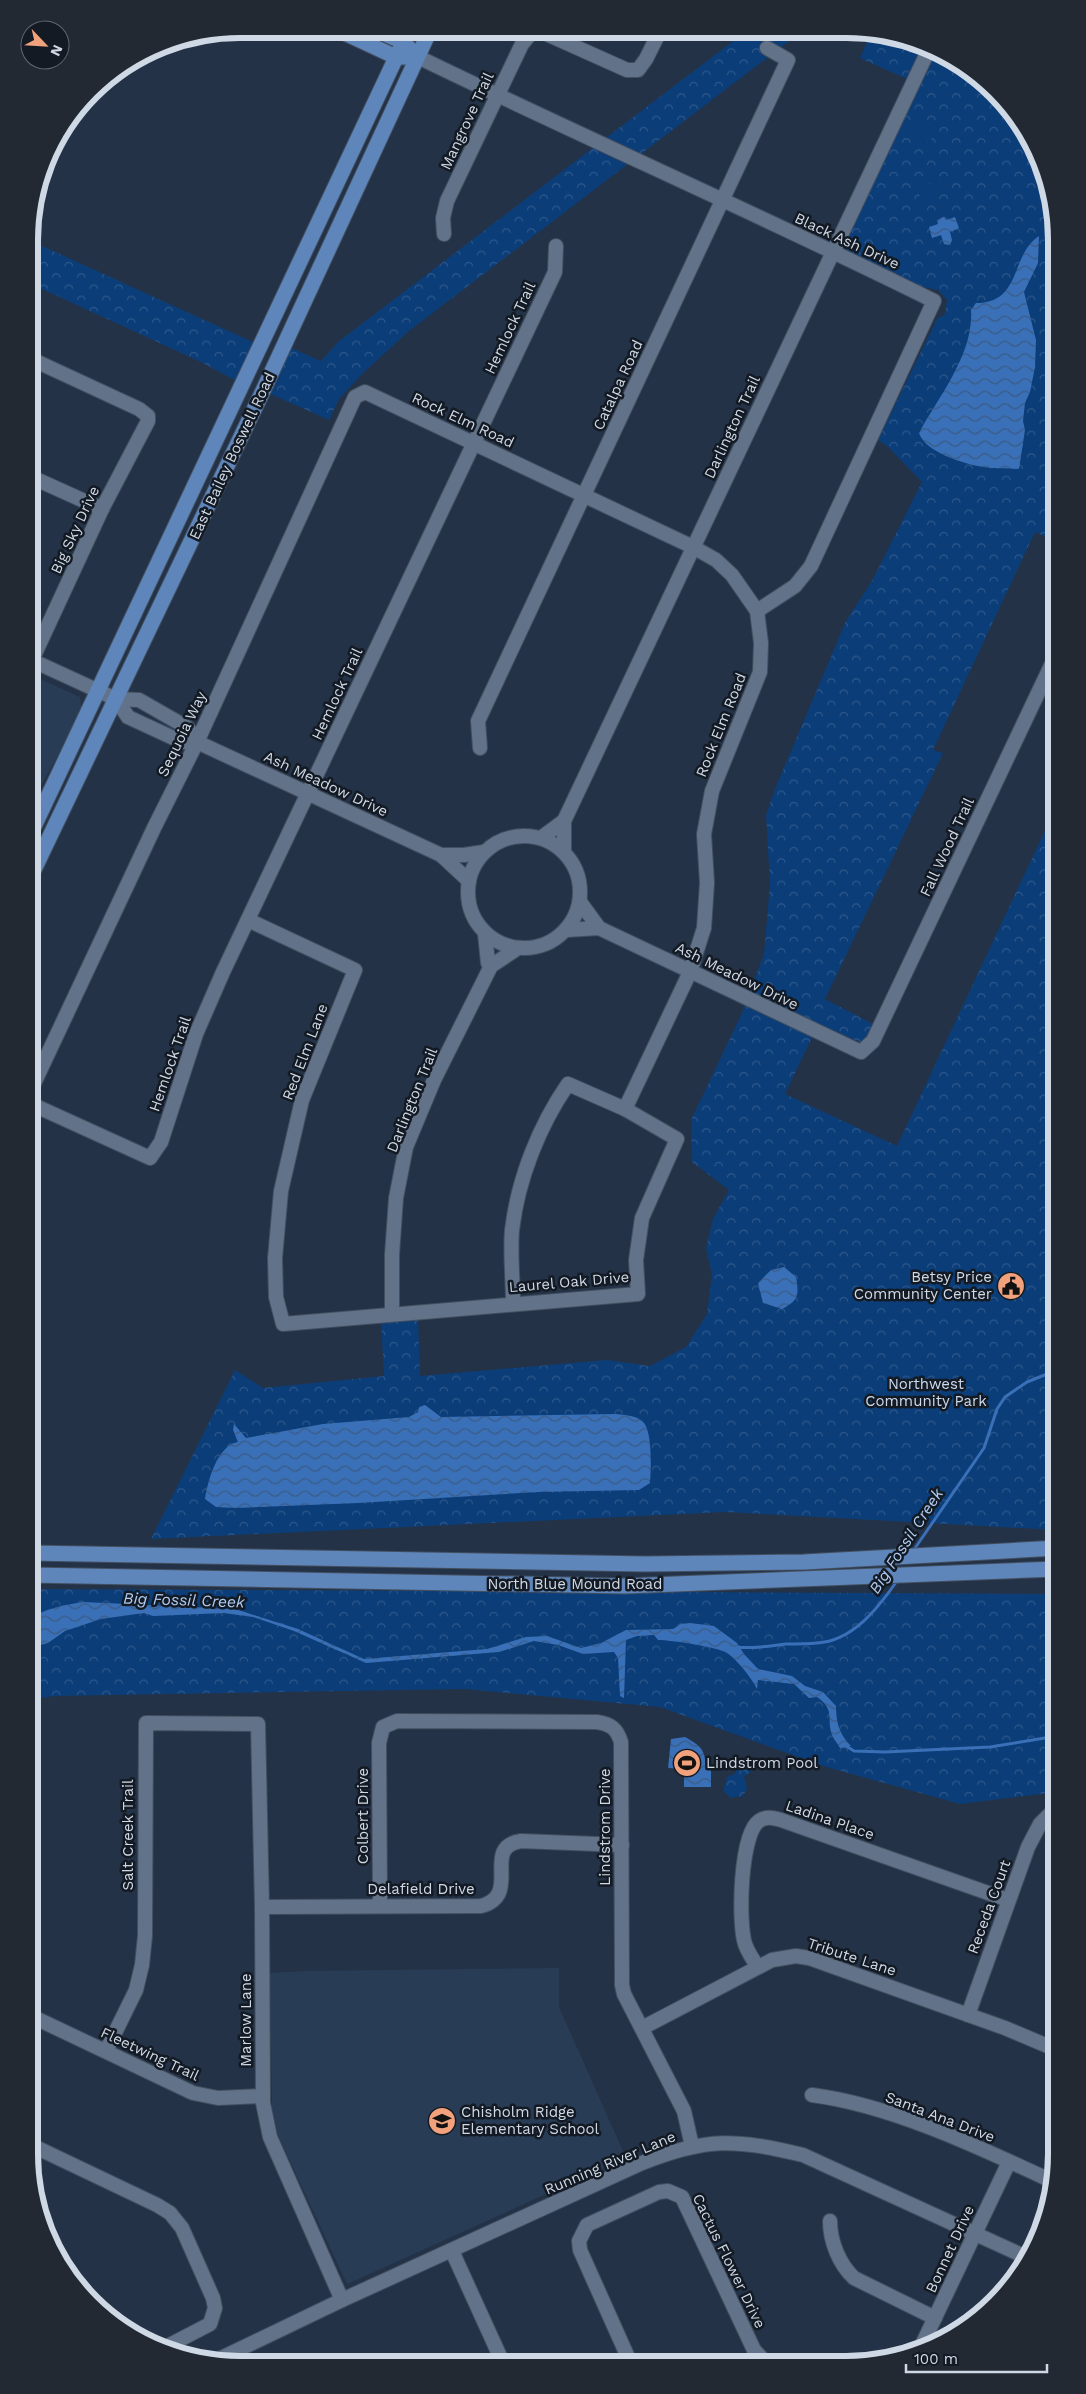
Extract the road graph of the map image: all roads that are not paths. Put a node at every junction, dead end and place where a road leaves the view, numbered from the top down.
1 (355, 38) edge
2 (405, 38) edge
3 (407, 38) edge
4 (426, 38) edge
5 (525, 38) edge
6 (555, 38) edge
7 (656, 38) edge
8 (767, 48) dead end
9 (927, 54) edge
10 (396, 57) junction
11 (418, 57) junction
12 (496, 96) junction
13 (722, 201) junction
14 (444, 234) dead end
15 (556, 246) dead end
16 (834, 251) junction
17 (38, 362) edge
18 (365, 392) joint
19 (473, 444) junction
20 (38, 480) edge
21 (585, 495) junction
22 (102, 509) junction
23 (693, 547) junction
24 (757, 611) junction
25 (38, 644) edge
26 (38, 662) edge
27 (1048, 672) edge
28 (98, 691) junction
29 (116, 699) junction
30 (197, 742) junction
31 (480, 748) dead end
32 (309, 794) junction
33 (38, 818) edge
34 (564, 820) junction
35 (541, 838) junction
36 (38, 851) edge
37 (484, 852) junction
38 (564, 852) junction
39 (441, 855) junction
40 (469, 881) junction
41 (580, 902) junction
42 (248, 920) junction
43 (599, 928) junction
44 (566, 930) junction
45 (485, 934) junction
46 (518, 948) junction
47 (490, 966) junction
48 (690, 972) junction
49 (861, 1052) joint
50 (38, 1075) edge
51 (38, 1107) edge
52 (625, 1110) junction
53 (513, 1304) junction
54 (392, 1314) junction
55 (283, 1324) joint
56 (1048, 1548) edge
57 (38, 1553) edge
58 (94, 1554) junction
59 (1048, 1569) edge
60 (38, 1575) edge
61 (92, 1577) junction
62 (258, 1724) joint
63 (384, 1727) joint
64 (1048, 1816) edge
65 (622, 1845) junction
66 (1008, 1900) junction
67 (380, 1906) junction
68 (262, 1907) junction
69 (758, 1967) junction
70 (968, 2015) junction
71 (38, 2019) edge
72 (642, 2028) junction
73 (1048, 2046) edge
74 (106, 2051) junction
75 (812, 2095) dead end
76 (263, 2096) junction
77 (692, 2146) junction
78 (38, 2148) edge
79 (1009, 2162) junction
80 (1047, 2179) edge
81 (830, 2221) dead end
82 (975, 2234) junction
83 (452, 2251) junction
84 (1021, 2255) edge
85 (342, 2300) junction
86 (935, 2318) junction
87 (924, 2341) edge
88 (171, 2345) edge
89 (230, 2356) edge
90 (500, 2356) edge
91 (627, 2356) edge
92 (760, 2356) edge

1 - 10 main road
2 - 10 main road, East Bailey Boswell Road
3 - 11 main road
4 - 11 main road, East Bailey Boswell Road
5 - 12 street, Mangrove Trail
6 - 7 street, Mangrove Trail
8 - 13 street, Catalpa Road
9 - 16 street, Darlington Trail
10 - 11 main road
10 - 28 main road, East Bailey Boswell Road
11 - 12 street, Black Ash Drive
11 - 29 main road, East Bailey Boswell Road
12 - 13 street, Black Ash Drive
12 - 14 street, Mangrove Trail
13 - 16 street, Black Ash Drive
13 - 21 street, Catalpa Road
15 - 19 street, Hemlock Trail
16 - 23 street, Darlington Trail
16 - 24 street, Black Ash Drive
17 - 22 street, Big Sky Drive
18 - 19 street, Rock Elm Road
18 - 30 street, Sequoia Way
19 - 21 street, Rock Elm Road
19 - 32 street, Hemlock Trail
20 - 22 street
21 - 23 street, Rock Elm Road
21 - 31 street, Catalpa Road
22 - 25 street, Big Sky Drive
23 - 24 street, Rock Elm Road
23 - 34 street, Darlington Trail
24 - 48 street, Rock Elm Road
26 - 28 street
27 - 49 street, Fall Wood Trail
28 - 29 street
28 - 33 main road, East Bailey Boswell Road
29 - 30 street, Ash Meadow Drive
29 - 36 main road, East Bailey Boswell Road
30 - 32 street, Ash Meadow Drive
30 - 50 street, Sequoia Way
32 - 39 street, Ash Meadow Drive
32 - 42 street, Hemlock Trail
34 - 35 street, Darlington Trail
34 - 38 street, Darlington Trail
35 - 37 street
35 - 38 street
37 - 39 street, Ash Meadow Drive
37 - 40 street
38 - 41 street
39 - 40 street, Ash Meadow Drive
40 - 45 street
41 - 43 street, Ash Meadow Drive
41 - 44 street
42 - 51 street, Hemlock Trail
42 - 55 street, Red Elm Lane
43 - 44 street, Ash Meadow Drive
43 - 48 street, Ash Meadow Drive
44 - 46 street
45 - 46 street
45 - 47 street
46 - 47 street
47 - 54 street, Darlington Trail
48 - 49 street, Ash Meadow Drive
48 - 52 street, Rock Elm Road
52 - 53 street
52 - 53 street, Laurel Oak Drive
53 - 54 street, Laurel Oak Drive
54 - 55 street, Laurel Oak Drive
56 - 58 main road, North Blue Mound Road
57 - 58 main road, North Blue Mound Road
58 - 61 main road
59 - 61 main road, North Blue Mound Road
60 - 61 main road, North Blue Mound Road
62 - 68 street, Marlow Lane
62 - 74 street, Salt Creek Trail
63 - 65 street, Lindstrom Drive
63 - 67 street, Colbert Drive
64 - 66 street, Receda Court
65 - 67 street, Delafield Drive
65 - 72 street, Lindstrom Drive
66 - 69 street, Ladina Place
66 - 70 street, Receda Court
67 - 68 street, Delafield Drive
68 - 76 street, Marlow Lane
69 - 70 street, Tribute Lane
69 - 72 street, Tribute Lane
70 - 73 street, Tribute Lane
71 - 74 street, Fleetwing Trail
72 - 77 street, Lindstrom Drive
74 - 76 street, Fleetwing Trail
75 - 79 street, Santa Ana Drive
76 - 85 street, Marlow Lane
77 - 82 street, Running River Lane
77 - 83 street, Running River Lane
78 - 88 street
79 - 80 street, Santa Ana Drive
79 - 82 street, Bonnet Drive
81 - 86 street
82 - 84 street, Running River Lane
82 - 86 street, Bonnet Drive
83 - 85 street, Running River Lane
83 - 90 street
85 - 89 street, Running River Lane
86 - 87 street, Bonnet Drive
91 - 92 street, Cactus Flower Drive

